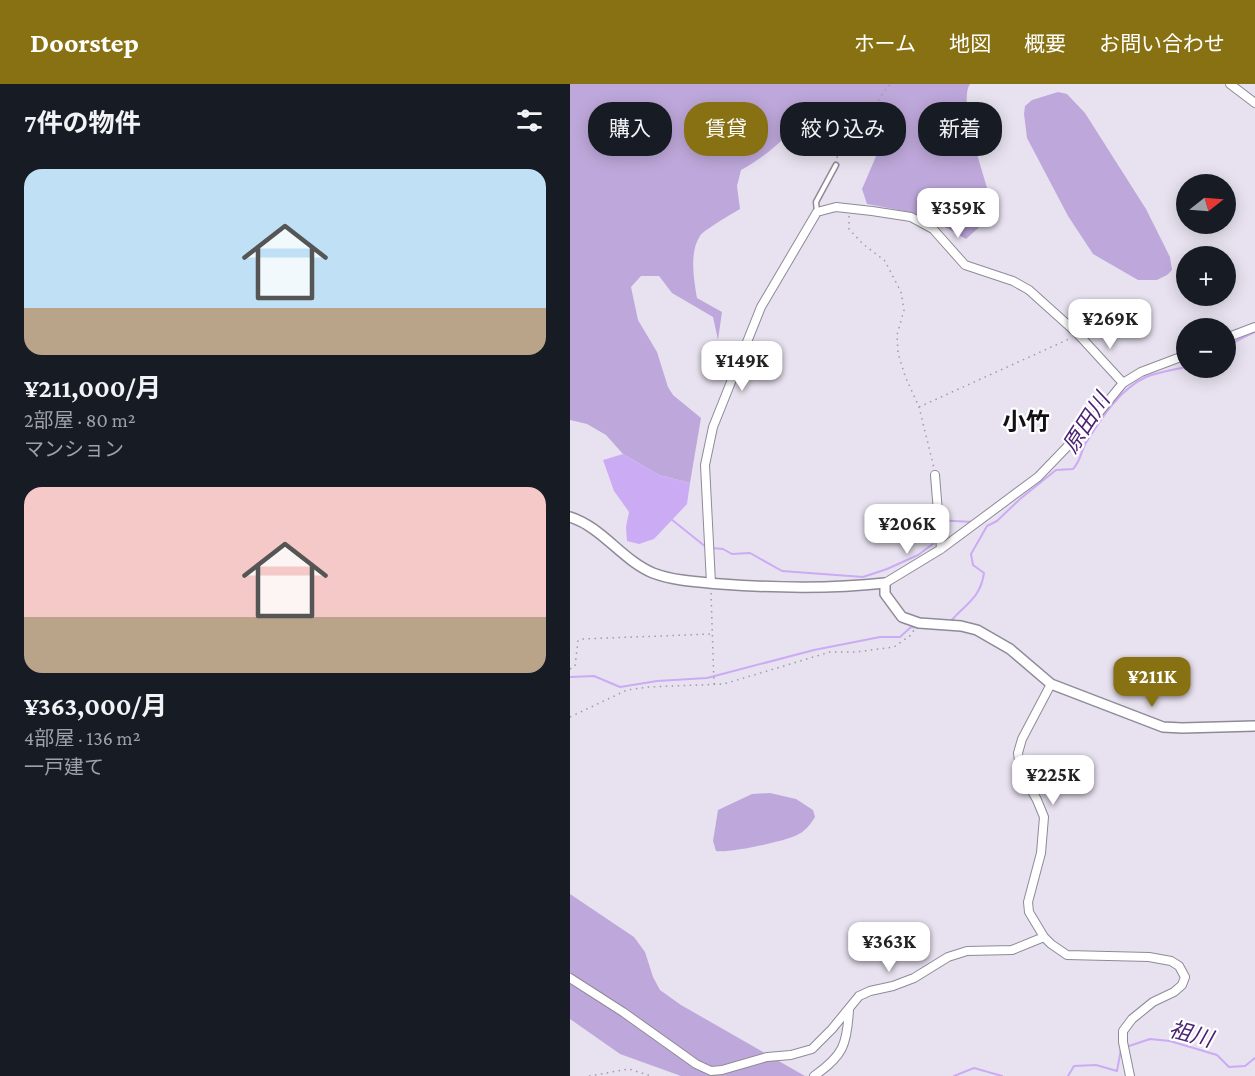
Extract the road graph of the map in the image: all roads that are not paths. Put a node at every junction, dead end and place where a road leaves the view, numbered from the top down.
1 (1230, 84) edge
2 (1255, 104) edge
3 (836, 165) road end
4 (817, 212) junction
5 (1255, 327) edge
6 (1236, 334) edge
7 (1176, 359) edge
8 (1123, 382) junction
9 (935, 476) road end
10 (570, 517) edge
11 (941, 549) junction
12 (711, 583) junction
13 (885, 583) junction
14 (1051, 684) junction
15 (1255, 726) edge
16 (1044, 937) junction
17 (570, 978) edge
18 (849, 1010) junction
19 (814, 1076) edge
20 (1131, 1076) edge

1 - 2 street
3 - 4 lane
4 - 8 street
4 - 12 street
5 - 6 street
7 - 8 street
8 - 11 street
9 - 11 street
10 - 12 street
11 - 13 street
12 - 13 street
13 - 14 street
14 - 15 street
14 - 16 street
16 - 18 street
16 - 20 street
17 - 18 street
18 - 19 street

